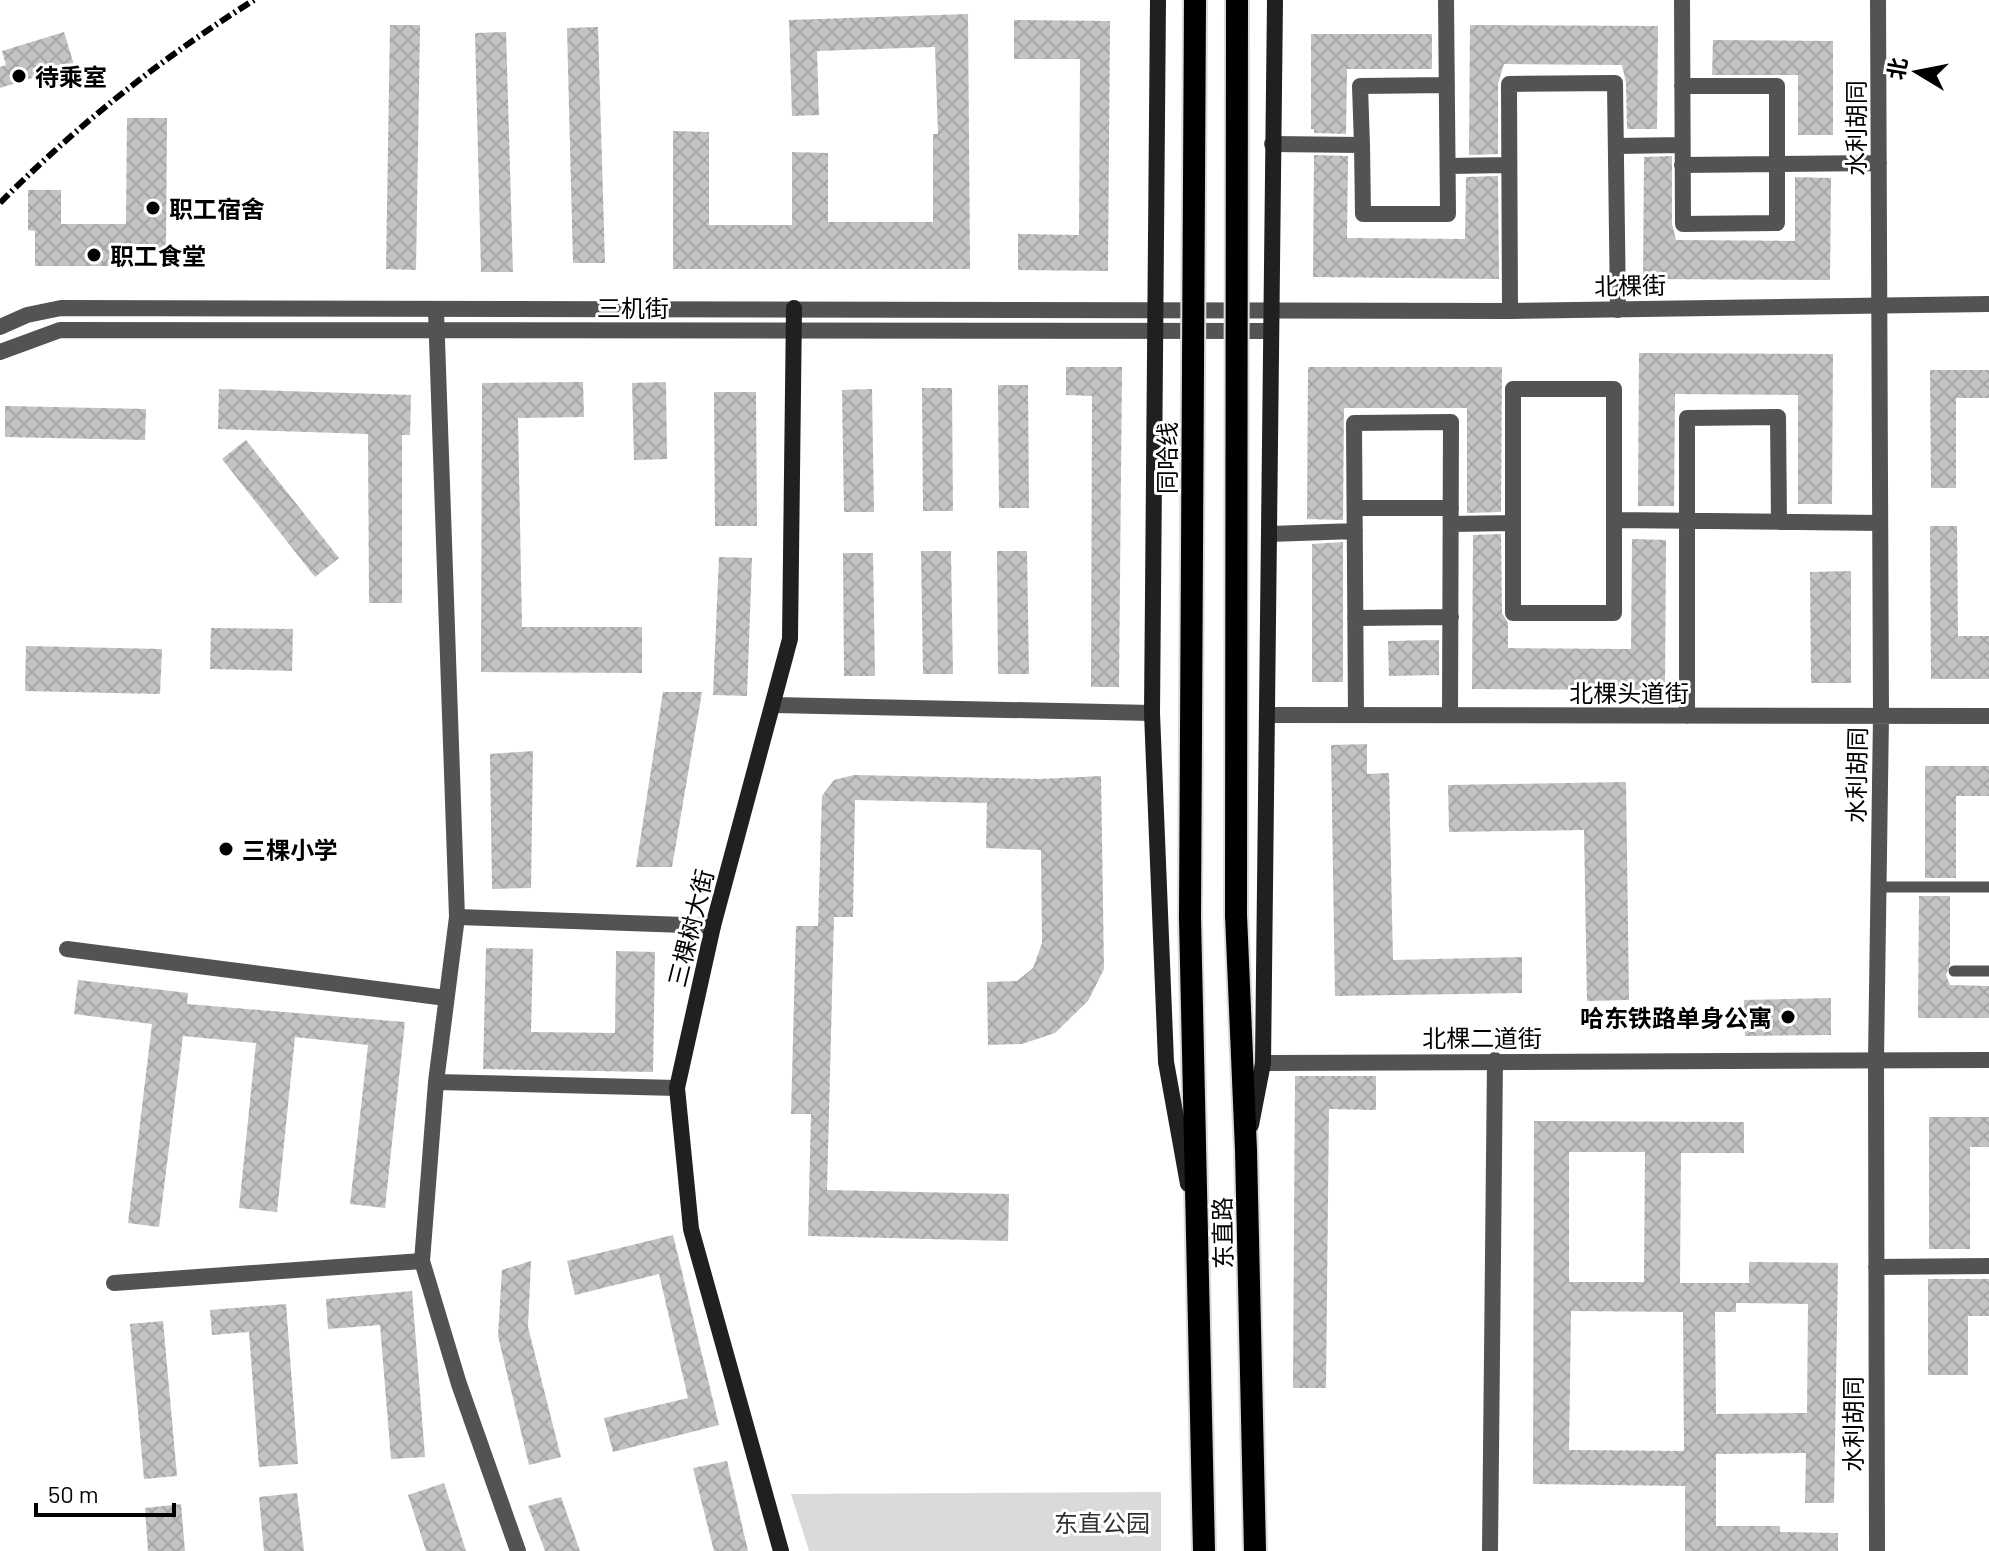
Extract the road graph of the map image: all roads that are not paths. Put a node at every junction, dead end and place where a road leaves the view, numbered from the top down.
1 (1158, 0) edge
2 (1195, 0) edge
3 (1237, 0) edge
4 (1275, 0) edge
5 (1446, 0) edge
6 (1682, 0) edge
7 (1878, 0) edge
8 (1447, 85) junction
9 (1682, 86) junction
10 (1272, 144) junction
11 (1362, 145) junction
12 (1682, 145) junction
13 (1616, 146) junction
14 (1879, 163) junction
15 (1777, 164) junction
16 (1509, 165) junction
17 (1682, 165) junction
18 (1448, 166) junction
19 (1989, 304) edge
20 (1880, 306) junction
21 (794, 308) junction
22 (1153, 310) junction
23 (1618, 310) junction
24 (436, 311) junction
25 (1271, 311) junction
26 (1510, 311) junction
27 (0, 327) edge
28 (437, 331) junction
29 (1270, 331) junction
30 (794, 332) junction
31 (1153, 333) junction
32 (0, 352) edge
33 (1355, 508) junction
34 (1451, 516) junction
35 (1614, 520) junction
36 (1687, 521) junction
37 (1779, 522) junction
38 (1513, 523) junction
39 (1880, 523) junction
40 (1355, 531) junction
41 (1269, 534) junction
42 (1451, 617) junction
43 (1355, 618) junction
44 (774, 705) junction
45 (1152, 713) junction
46 (1268, 715) junction
47 (1356, 715) junction
48 (1450, 715) junction
49 (1687, 716) junction
50 (1881, 716) junction
51 (1989, 716) edge
52 (1877, 887) junction
53 (1989, 887) edge
54 (457, 917) junction
55 (1190, 917) joint
56 (713, 926) junction
57 (67, 949) dead end
58 (1954, 971) dead end
59 (1989, 971) edge
60 (446, 998) junction
61 (1495, 1060) junction
62 (1876, 1060) junction
63 (1989, 1060) edge
64 (1263, 1063) junction
65 (436, 1082) junction
66 (677, 1088) junction
67 (1246, 1150) junction
68 (1196, 1226) junction
69 (422, 1261) junction
70 (1989, 1266) edge
71 (1876, 1267) junction
72 (114, 1283) dead end
73 (518, 1551) edge
74 (781, 1551) edge
75 (1204, 1551) edge
76 (1255, 1551) edge
77 (1490, 1551) edge
78 (1877, 1551) edge

1 - 22 main road
2 - 55 highway, 同哈线, bridge
3 - 67 highway, 东直路, bridge
4 - 10 main road
5 - 8 street
6 - 9 street
7 - 14 street, 水利胡同
8 - 11 street
8 - 18 street
9 - 12 street
9 - 15 street
10 - 11 street
10 - 25 main road
11 - 18 street
12 - 13 street
12 - 17 street
13 - 16 street
13 - 23 street
14 - 15 street
14 - 20 street, 水利胡同
15 - 17 street
15 - 17 street
16 - 18 street
16 - 26 street
19 - 20 street, 北棵街
20 - 23 street, 北棵街
20 - 39 street, 水利胡同
21 - 22 street, 三机街
21 - 24 street, 三机街
21 - 30 main road, 三棵树大街
22 - 25 street, 三机街
22 - 31 main road
23 - 26 street, 北棵街
24 - 27 street, 三机街
24 - 28 street
25 - 26 street, 北棵街
25 - 29 main road
28 - 30 street, 三机街
28 - 32 street, 三机街
28 - 54 street
29 - 31 street, 三机街
29 - 41 main road
30 - 31 street, 三机街
30 - 44 main road, 三棵树大街
31 - 45 main road
33 - 34 street
33 - 34 street
33 - 40 street
34 - 38 street
34 - 42 street
35 - 36 street
35 - 38 street
35 - 38 street
36 - 37 street
36 - 37 street
36 - 49 street
37 - 39 street
39 - 50 street, 水利胡同
40 - 41 street
40 - 43 street
41 - 46 main road
42 - 43 street
42 - 48 street
43 - 47 street
44 - 45 street
44 - 56 main road, 三棵树大街
45 - 68 main road
46 - 47 street, 北棵头道街
46 - 64 main road
47 - 48 street, 北棵头道街
48 - 49 street, 北棵头道街
49 - 50 street, 北棵头道街
50 - 51 street, 北棵头道街
50 - 52 street, 水利胡同
52 - 53 lane
52 - 62 street, 水利胡同
54 - 56 street
54 - 60 street
55 - 68 highway, 东直路
56 - 66 main road, 三棵树大街
57 - 60 street
58 - 59 lane
60 - 65 street
61 - 62 street, 北棵二道街
61 - 64 street, 北棵二道街
61 - 77 street
62 - 63 street, 北棵二道街
62 - 71 street, 水利胡同
64 - 67 main road
65 - 66 street
65 - 69 street
66 - 74 main road, 三棵树大街
67 - 76 highway, 东直路
68 - 75 highway, 东直路
69 - 72 street
69 - 73 street
70 - 71 street
71 - 78 street, 水利胡同

